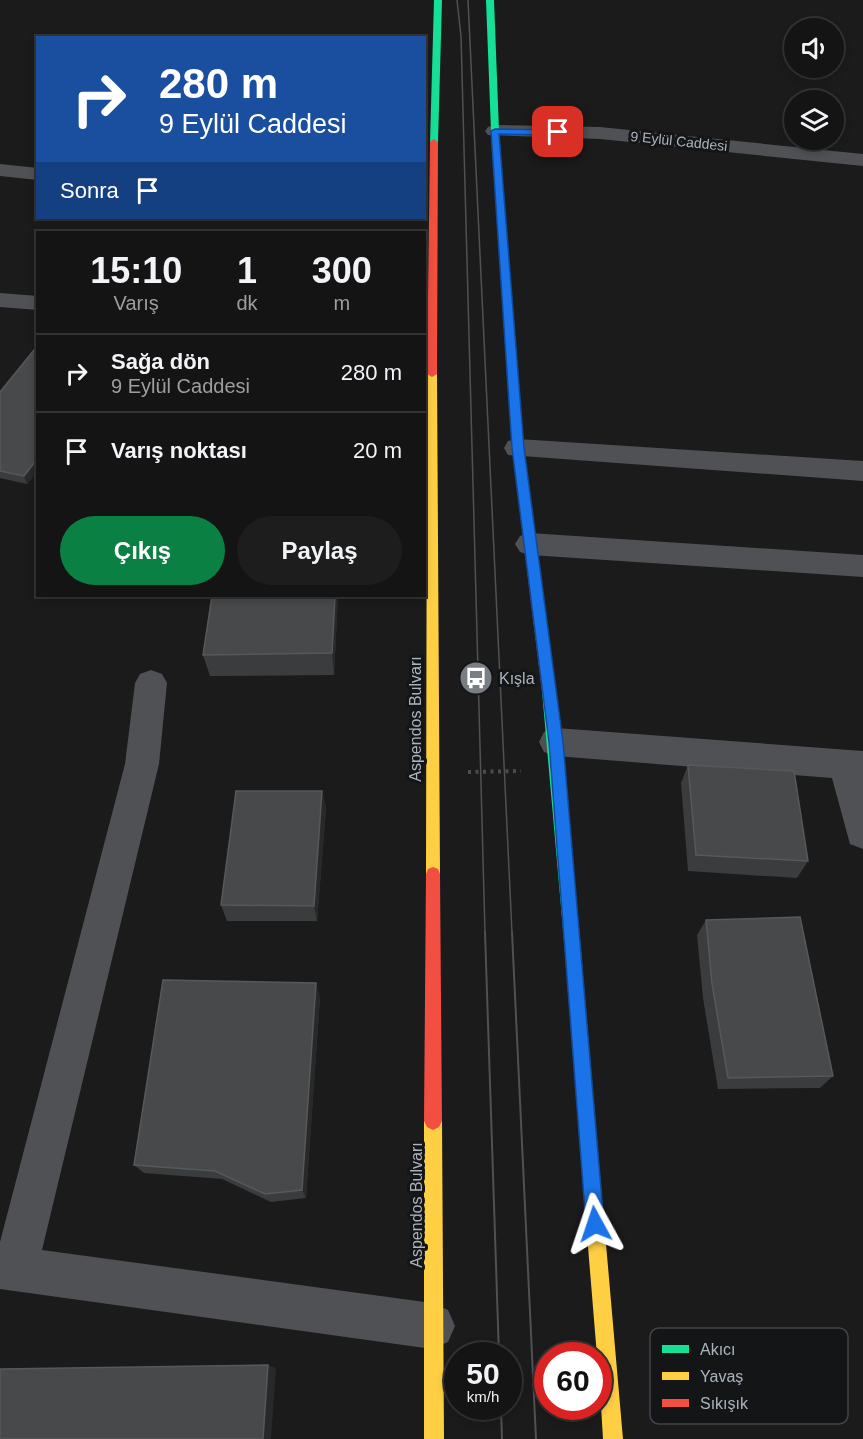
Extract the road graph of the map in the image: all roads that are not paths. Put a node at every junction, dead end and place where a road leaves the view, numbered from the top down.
1 (438, 0) edge
2 (490, 0) edge
3 (495, 131) junction
4 (863, 160) edge
5 (0, 170) edge
6 (36, 174) edge
7 (428, 210) edge
8 (0, 300) edge
9 (36, 303) edge
10 (518, 448) junction
11 (863, 471) edge
12 (530, 543) junction
13 (863, 566) edge
14 (151, 683) dead end
15 (557, 756) junction
16 (854, 766) edge
17 (863, 833) edge
18 (8, 1268) edge
19 (432, 1326) junction
20 (434, 1439) edge
21 (613, 1439) edge

1 - 7 main road, Aspendos Bulvarı
2 - 3 main road
3 - 4 street, 9 Eylül Caddesi
3 - 10 main road
5 - 6 street
7 - 19 main road, Aspendos Bulvarı
8 - 9 street
10 - 11 street
10 - 12 main road
12 - 13 street
12 - 15 main road
14 - 18 street
15 - 16 street
15 - 21 main road
16 - 17 street
18 - 19 street
19 - 20 main road, Aspendos Bulvarı

